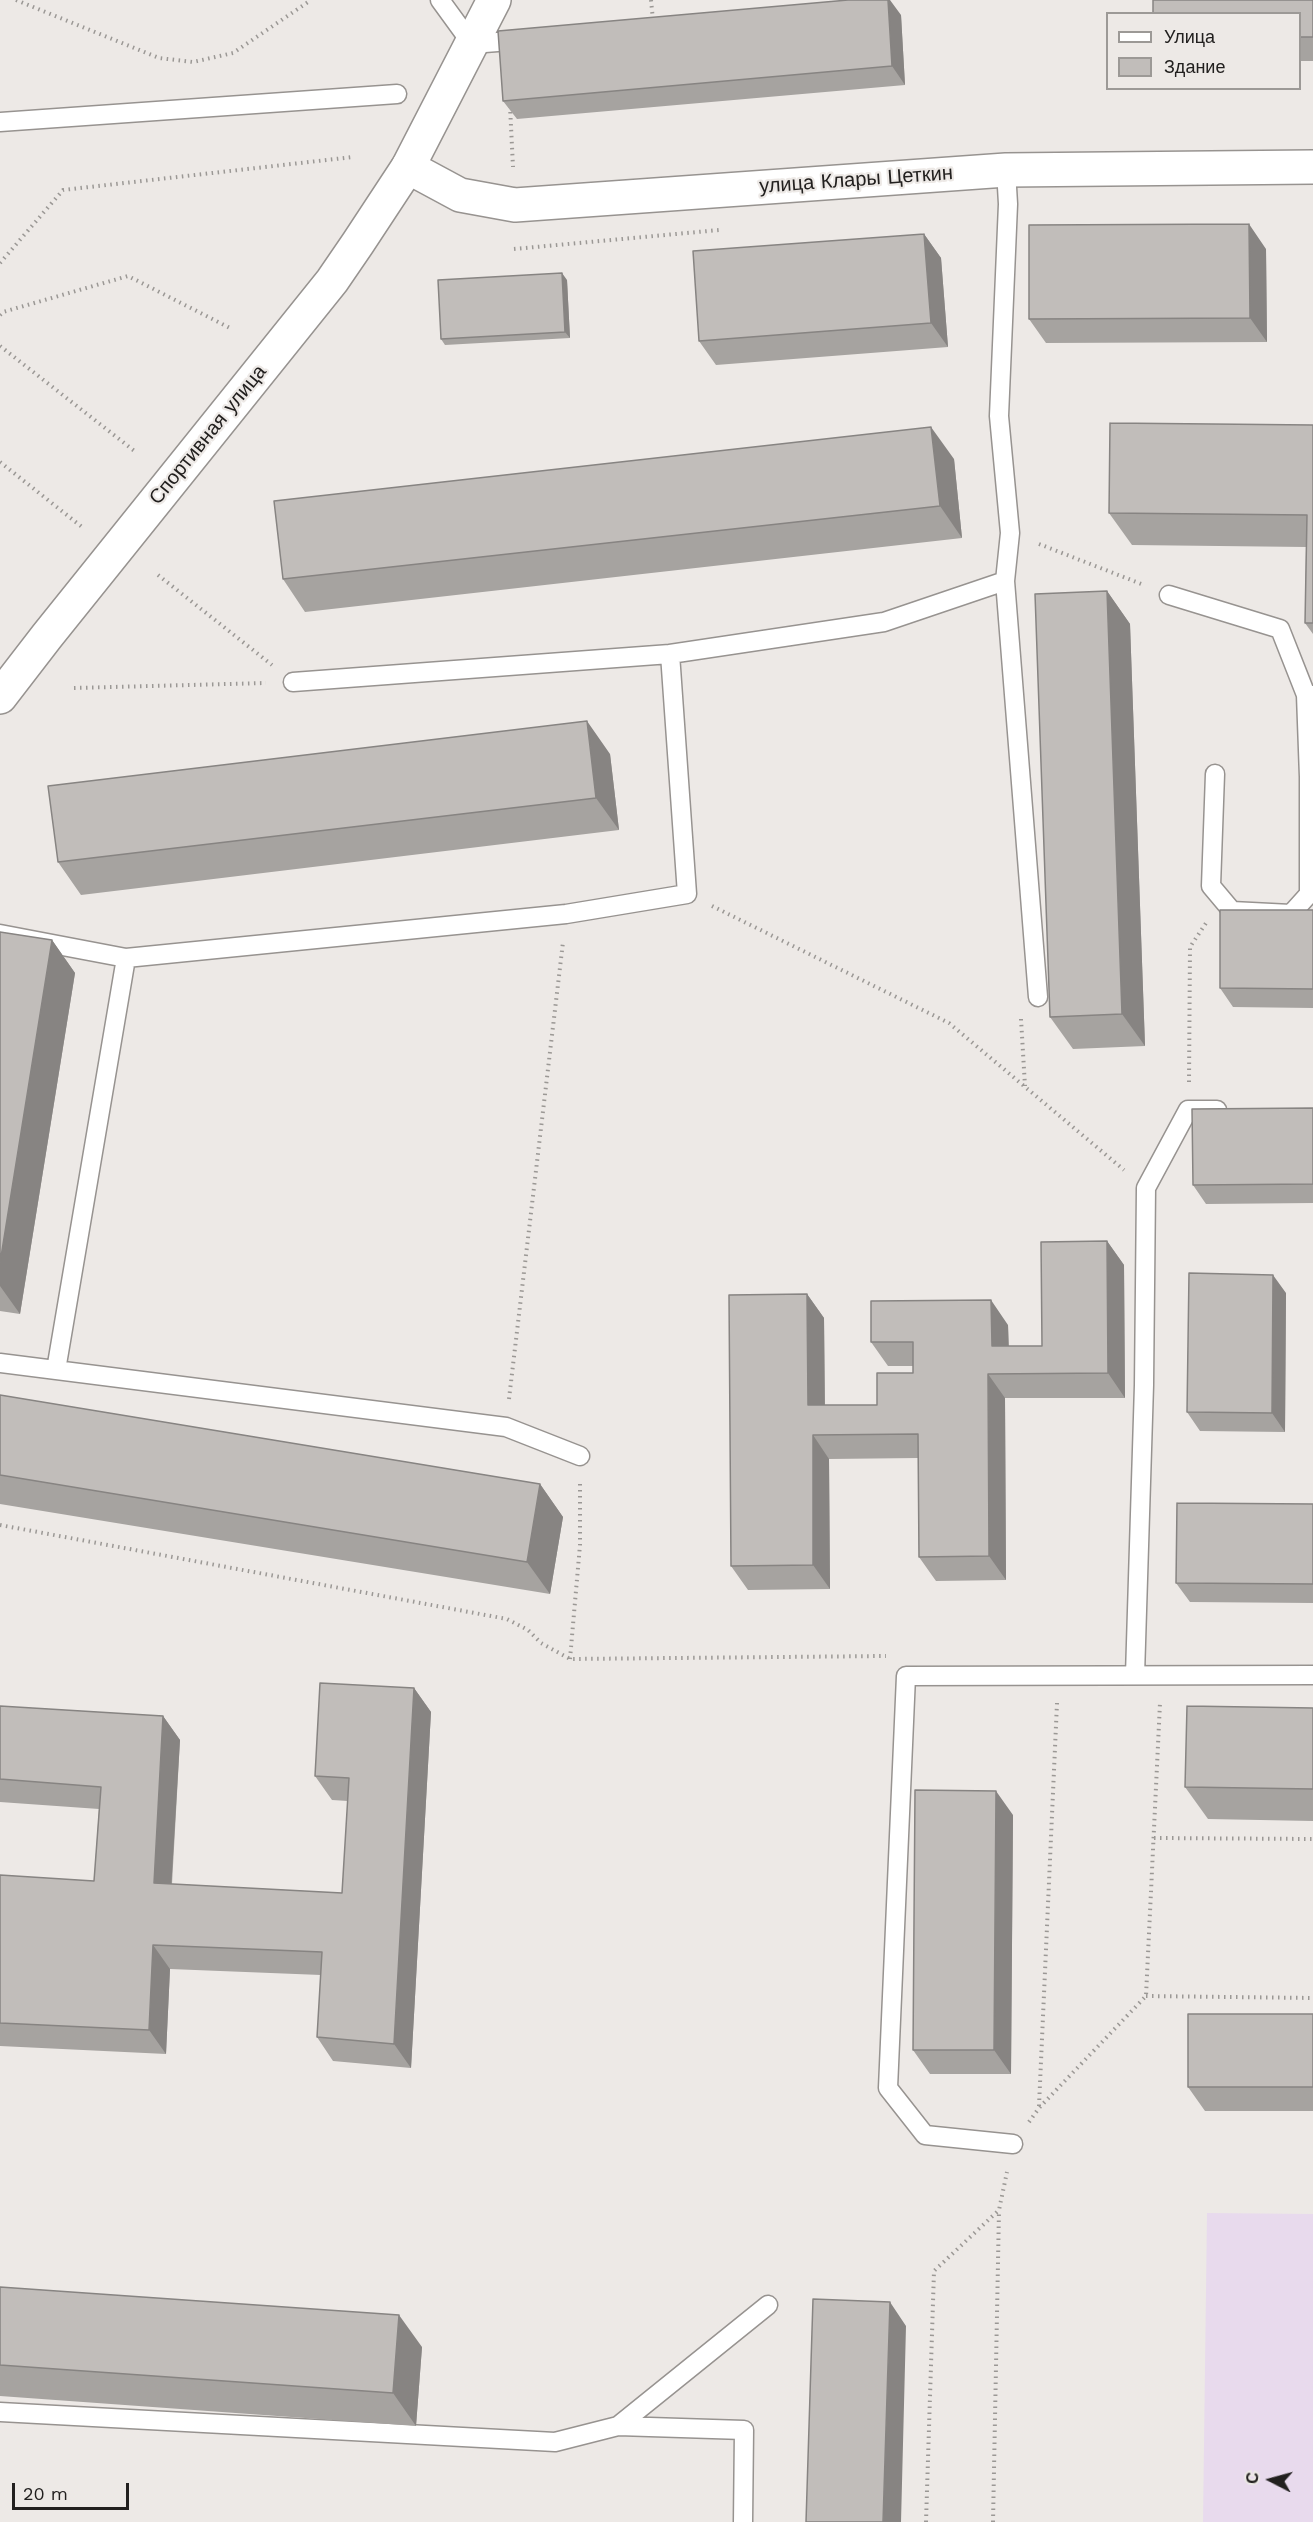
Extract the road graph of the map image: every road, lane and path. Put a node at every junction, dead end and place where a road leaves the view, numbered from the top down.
1 (16, 0) edge
2 (311, 0) edge
3 (440, 0) edge
4 (494, 0) edge
5 (651, 0) edge
6 (654, 30) edge
7 (541, 39) edge
8 (472, 44) junction
9 (397, 94) dead end
10 (510, 104) edge
11 (0, 122) edge
12 (353, 157) dead end
13 (408, 167) junction
14 (1313, 167) edge
15 (513, 169) dead end
16 (1006, 170) junction
17 (728, 230) dead end
18 (514, 249) dead end
19 (0, 263) edge
20 (0, 315) edge
21 (230, 328) dead end
22 (0, 346) edge
23 (137, 453) dead end
24 (0, 462) edge
25 (82, 527) dead end
26 (1010, 533) junction
27 (158, 575) dead end
28 (1005, 581) junction
29 (1169, 595) joint
30 (670, 654) junction
31 (293, 682) junction
32 (74, 688) dead end
33 (1309, 695) edge
34 (0, 698) edge
35 (1215, 774) dead end
36 (1311, 777) edge
37 (687, 894) junction
38 (1222, 899) junction
39 (566, 914) junction
40 (0, 934) edge
41 (126, 958) junction
42 (1038, 997) joint
43 (1025, 1087) junction
44 (1234, 1109) edge
45 (1188, 1110) junction
46 (1146, 1188) junction
47 (0, 1363) edge
48 (56, 1370) junction
49 (506, 1427) junction
50 (580, 1456) joint
51 (0, 1525) edge
52 (1059, 1675) junction
53 (1135, 1675) junction
54 (1161, 1675) junction
55 (1313, 1675) edge
56 (1154, 1838) junction
57 (1313, 1839) edge
58 (1146, 1996) junction
59 (1313, 1998) edge
60 (1039, 2108) junction
61 (1013, 2144) junction
62 (999, 2210) junction
63 (768, 2305) dead end
64 (0, 2412) edge
65 (618, 2426) junction
66 (743, 2522) edge
67 (926, 2522) edge
68 (993, 2522) edge

1 - 2 path
3 - 8 lane
4 - 8 street, Спортивная улица
5 - 6 path
7 - 8 lane
8 - 13 street, Спортивная улица
9 - 11 lane
10 - 15 path
12 - 19 path
13 - 16 street, улица Клары Цеткин
13 - 34 street, Спортивная улица
14 - 16 street, улица Клары Цеткин
16 - 26 lane
17 - 18 path
20 - 21 path
22 - 23 path
24 - 25 path
26 - 28 lane
26 - 29 path
27 - 31 path
28 - 30 lane
28 - 42 lane
29 - 33 lane
30 - 31 lane
30 - 37 lane
31 - 32 path
33 - 36 lane
35 - 38 lane
36 - 38 lane
37 - 39 lane
37 - 43 path
38 - 45 path
39 - 41 lane
39 - 49 path
40 - 41 lane
41 - 48 lane
42 - 43 path
43 - 46 path
44 - 45 lane
45 - 46 lane
46 - 53 lane
47 - 48 lane
48 - 49 lane
49 - 50 lane
50 - 51 path
52 - 53 lane
52 - 60 path
52 - 61 lane
53 - 54 lane
54 - 55 lane
54 - 56 path
56 - 57 path
56 - 58 path
58 - 59 path
58 - 60 path
60 - 61 path
61 - 62 path
62 - 67 path
62 - 68 path
63 - 65 lane
64 - 65 lane
65 - 66 lane

